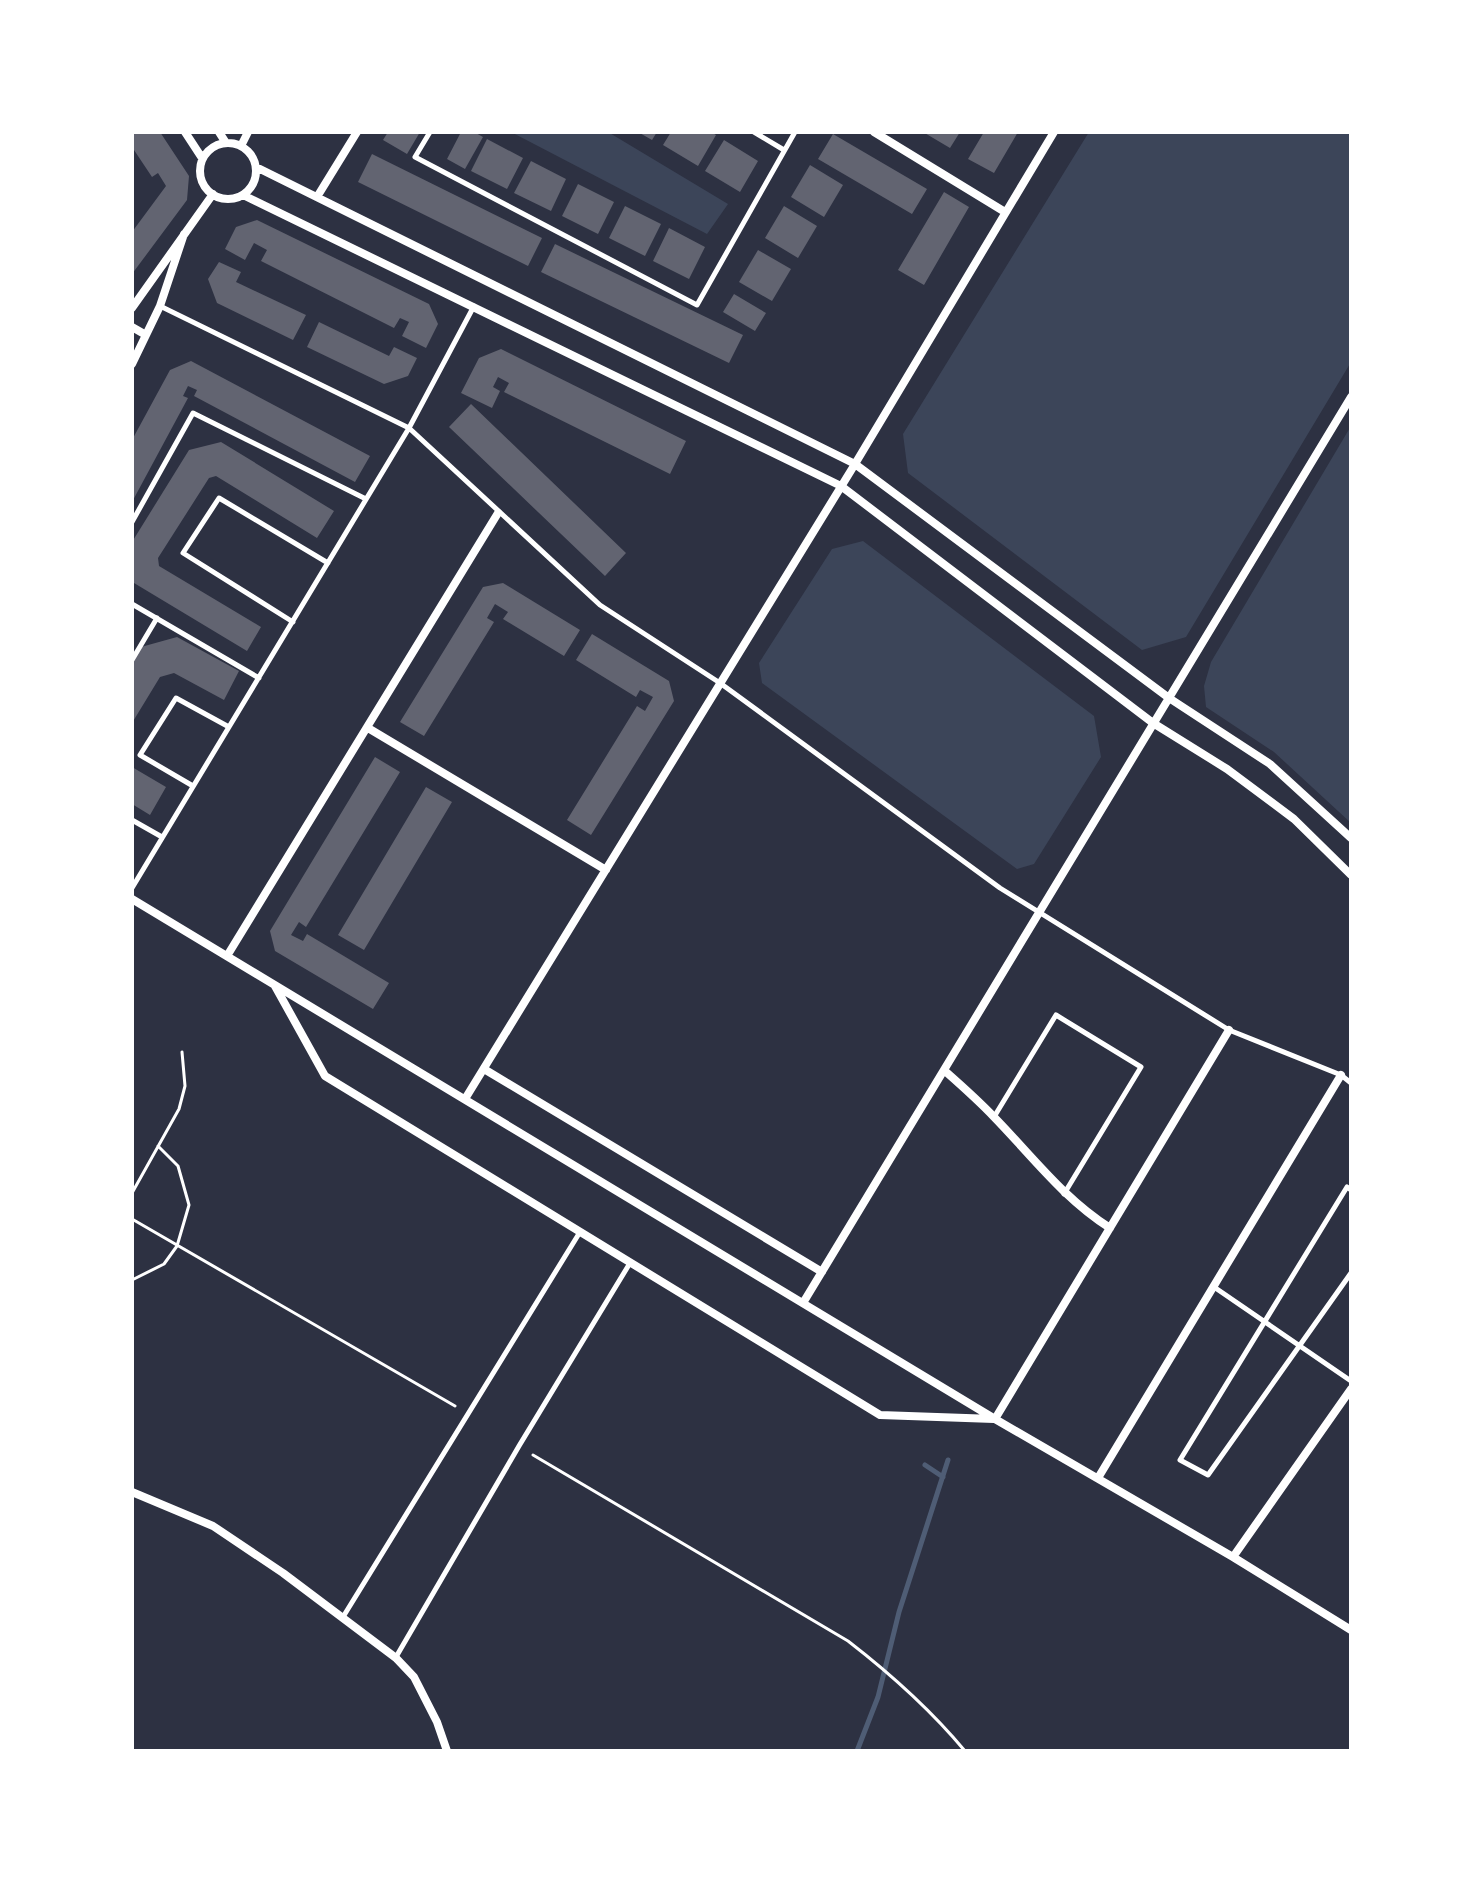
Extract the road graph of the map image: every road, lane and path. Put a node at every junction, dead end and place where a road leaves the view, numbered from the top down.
1 (185, 132) edge
2 (219, 132) edge
3 (248, 132) edge
4 (357, 132) edge
5 (430, 132) edge
6 (754, 132) edge
7 (795, 132) edge
8 (874, 132) edge
9 (1054, 132) edge
10 (226, 143) junction
11 (241, 146) junction
12 (784, 150) junction
13 (202, 158) junction
14 (256, 167) junction
15 (213, 194) junction
16 (243, 195) junction
17 (317, 197) junction
18 (1005, 212) junction
19 (184, 234) junction
20 (160, 306) junction
21 (474, 306) junction
22 (132, 308) edge
23 (132, 327) edge
24 (146, 335) junction
25 (132, 364) edge
26 (1351, 397) edge
27 (409, 428) junction
28 (855, 464) junction
29 (841, 486) junction
30 (366, 499) junction
31 (498, 513) junction
32 (132, 522) edge
33 (328, 563) junction
34 (132, 604) edge
35 (157, 618) junction
36 (293, 622) junction
37 (132, 660) edge
38 (259, 678) junction
39 (720, 683) junction
40 (1169, 698) junction
41 (1153, 723) junction
42 (229, 727) junction
43 (368, 728) junction
44 (193, 786) junction
45 (132, 820) edge
46 (162, 837) junction
47 (1351, 838) edge
48 (606, 870) junction
49 (1351, 875) edge
50 (132, 888) edge
51 (132, 899) edge
52 (1041, 914) junction
53 (227, 956) junction
54 (275, 986) junction
55 (1229, 1030) junction
56 (182, 1052) dead end
57 (484, 1069) junction
58 (945, 1071) junction
59 (1341, 1075) junction
60 (1351, 1083) edge
61 (465, 1099) junction
62 (994, 1117) junction
63 (158, 1146) junction
64 (1351, 1190) edge
65 (132, 1193) edge
66 (1064, 1194) junction
67 (132, 1219) edge
68 (1110, 1228) junction
69 (580, 1232) junction
70 (177, 1246) junction
71 (630, 1262) junction
72 (822, 1272) junction
73 (1351, 1273) edge
74 (132, 1280) edge
75 (1214, 1287) junction
76 (803, 1303) junction
77 (1264, 1321) junction
78 (1300, 1345) junction
79 (1351, 1381) edge
80 (1351, 1391) edge
81 (455, 1406) dead end
82 (995, 1419) junction
83 (533, 1455) dead end
84 (1098, 1478) junction
85 (132, 1492) edge
86 (1233, 1557) junction
87 (342, 1618) junction
88 (1351, 1630) edge
89 (396, 1658) junction
90 (447, 1751) edge
91 (965, 1751) edge

1 - 13 street
2 - 10 street
3 - 11 street
4 - 17 street
5 - 12 lane
6 - 12 lane
7 - 12 lane
8 - 18 street
9 - 18 street
10 - 11 street
10 - 13 street
11 - 14 street
13 - 15 street
14 - 16 street
14 - 17 street
15 - 16 street
15 - 19 street
16 - 21 street
17 - 28 street
18 - 28 street
19 - 20 street
19 - 22 street
20 - 24 street
20 - 27 lane
21 - 27 lane
21 - 29 street
23 - 24 street
24 - 25 street
26 - 40 street
27 - 30 lane
27 - 31 lane
28 - 29 street
28 - 40 street
29 - 39 street
29 - 41 street
30 - 32 lane
30 - 33 lane
31 - 39 lane
31 - 43 street
33 - 36 lane
33 - 36 lane
34 - 35 lane
35 - 37 lane
35 - 38 lane
36 - 38 lane
38 - 42 lane
39 - 48 street
39 - 52 lane
40 - 41 street
40 - 47 street
41 - 49 street
41 - 52 street
42 - 44 lane
42 - 44 lane
43 - 48 street
43 - 53 street
44 - 46 lane
45 - 46 lane
46 - 50 lane
48 - 57 street
51 - 53 street
52 - 55 lane
52 - 58 street
53 - 54 street
54 - 61 street
54 - 69 street
55 - 59 lane
55 - 68 street
56 - 63 path
57 - 61 street
57 - 72 street
58 - 62 street
58 - 72 street
59 - 60 lane
59 - 75 street
61 - 76 street
62 - 66 street
62 - 66 lane
63 - 65 path
63 - 70 path
64 - 77 lane
66 - 68 street
67 - 70 path
68 - 82 street
69 - 71 street
69 - 87 lane
70 - 74 path
70 - 81 path
71 - 82 street
71 - 89 lane
72 - 76 street
73 - 78 lane
75 - 77 lane
75 - 84 street
76 - 82 street
77 - 78 lane
77 - 78 lane
78 - 79 lane
80 - 86 street
82 - 84 street
83 - 91 path
84 - 86 street
85 - 87 street
86 - 88 street
87 - 89 street
89 - 90 street

